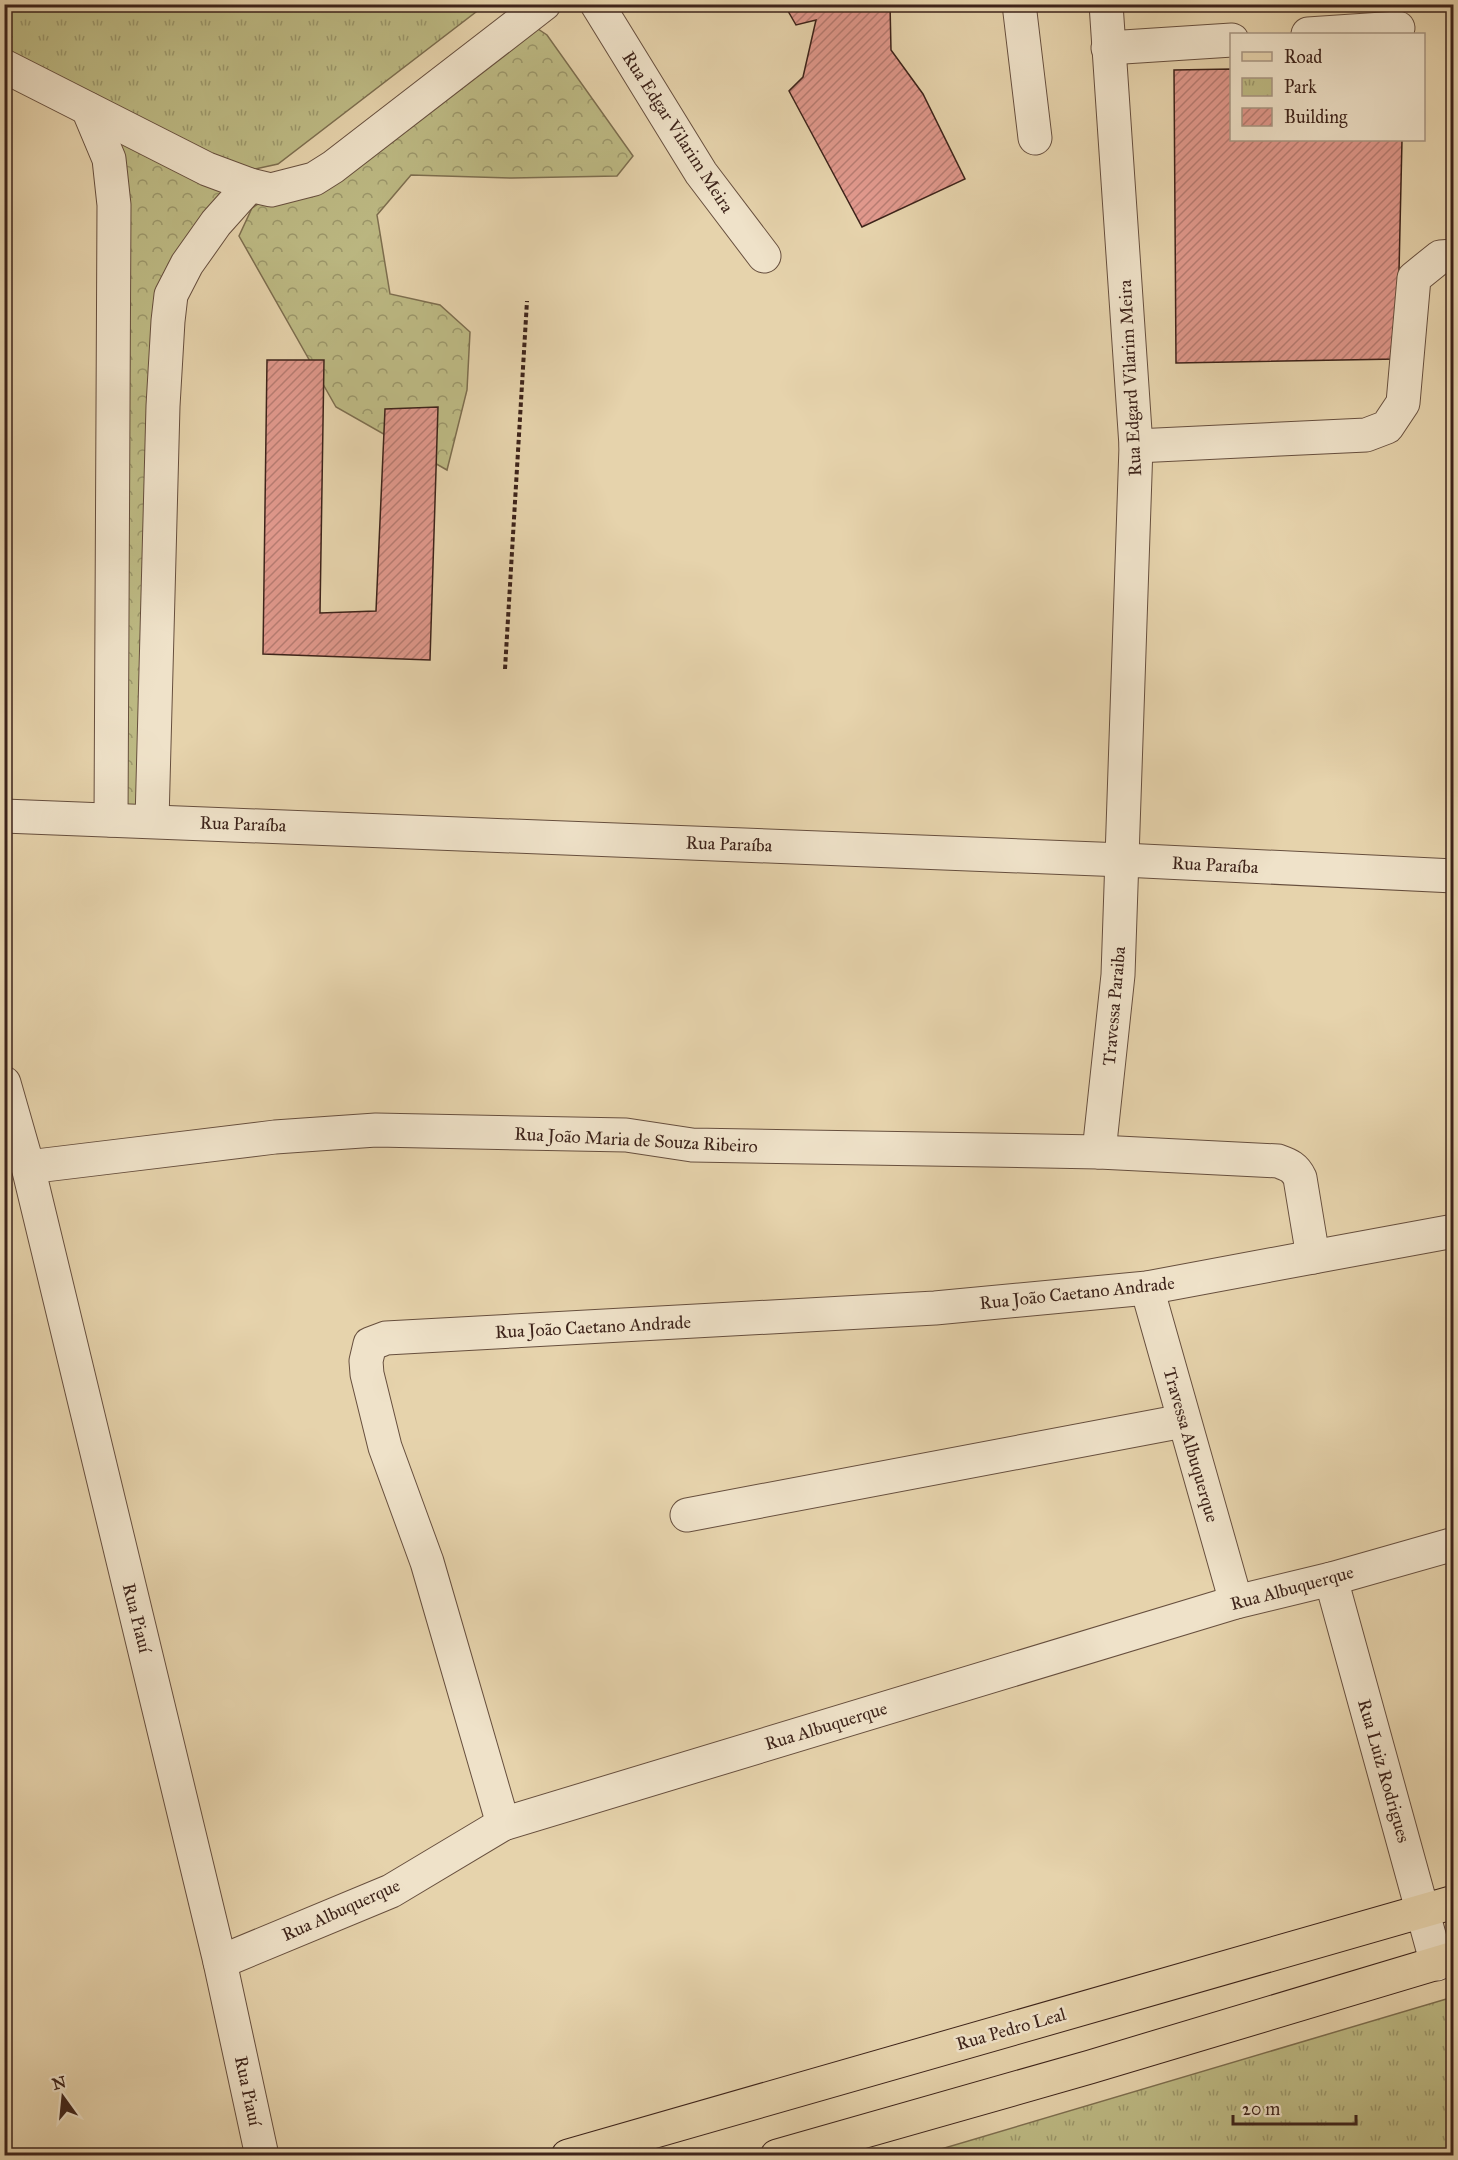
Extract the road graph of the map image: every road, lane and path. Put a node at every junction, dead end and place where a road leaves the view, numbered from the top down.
1 (544, 4) edge
2 (597, 4) edge
3 (1019, 4) edge
4 (1106, 4) edge
5 (1398, 28) dead end
6 (1323, 33) edge
7 (1230, 40) edge
8 (1108, 48) junction
9 (4, 66) edge
10 (88, 109) junction
11 (1035, 138) dead end
12 (250, 185) junction
13 (764, 256) dead end
14 (1454, 256) edge
15 (527, 301) dead end
16 (1136, 447) junction
17 (505, 669) dead end
18 (4, 816) edge
19 (111, 820) junction
20 (152, 821) junction
21 (1123, 860) junction
22 (1454, 876) edge
23 (7, 1104) edge
24 (1099, 1152) junction
25 (28, 1167) junction
26 (1454, 1231) edge
27 (1313, 1257) junction
28 (1147, 1288) junction
29 (1183, 1420) junction
30 (687, 1515) dead end
31 (1454, 1544) edge
32 (1331, 1579) junction
33 (1236, 1602) junction
34 (503, 1824) junction
35 (1438, 1907) edge
36 (1445, 1961) edge
37 (220, 1962) junction
38 (262, 2156) edge
39 (568, 2156) edge
40 (777, 2156) edge

1 - 12 street
2 - 13 street, Rua Edgar Vilarim Meira
3 - 11 street
4 - 8 street, Rua Edgard Vilarim Meira
5 - 6 street
7 - 8 street
8 - 16 street, Rua Edgard Vilarim Meira
9 - 10 street
10 - 12 street
10 - 19 street
12 - 20 street
14 - 16 street
15 - 17 path
16 - 21 street, Rua Edgard Vilarim Meira
18 - 19 street, Rua Paraíba
19 - 20 street, Rua Paraíba
20 - 21 street, Rua Paraíba
21 - 22 street, Rua Paraíba
21 - 24 street, Travessa Paraiba
23 - 25 street, Rua Piauí
24 - 25 street, Rua João Maria de Souza Ribeiro
24 - 27 street, Rua João Maria de Souza Ribeiro
25 - 37 street, Rua Piauí
26 - 27 street, Rua João Caetano Andrade
27 - 28 street, Rua João Caetano Andrade
28 - 29 street, Travessa Albuquerque
28 - 34 street, Rua João Caetano Andrade
29 - 30 street
29 - 33 street, Travessa Albuquerque
31 - 32 street, Rua Albuquerque
32 - 33 street, Rua Albuquerque
32 - 35 street, Rua Luiz Rodrigues
33 - 34 street, Rua Albuquerque
34 - 37 street, Rua Albuquerque
35 - 36 street, Rua Luiz Rodrigues
35 - 39 main road, Rua Pedro Leal
36 - 40 main road
37 - 38 street, Rua Piauí

